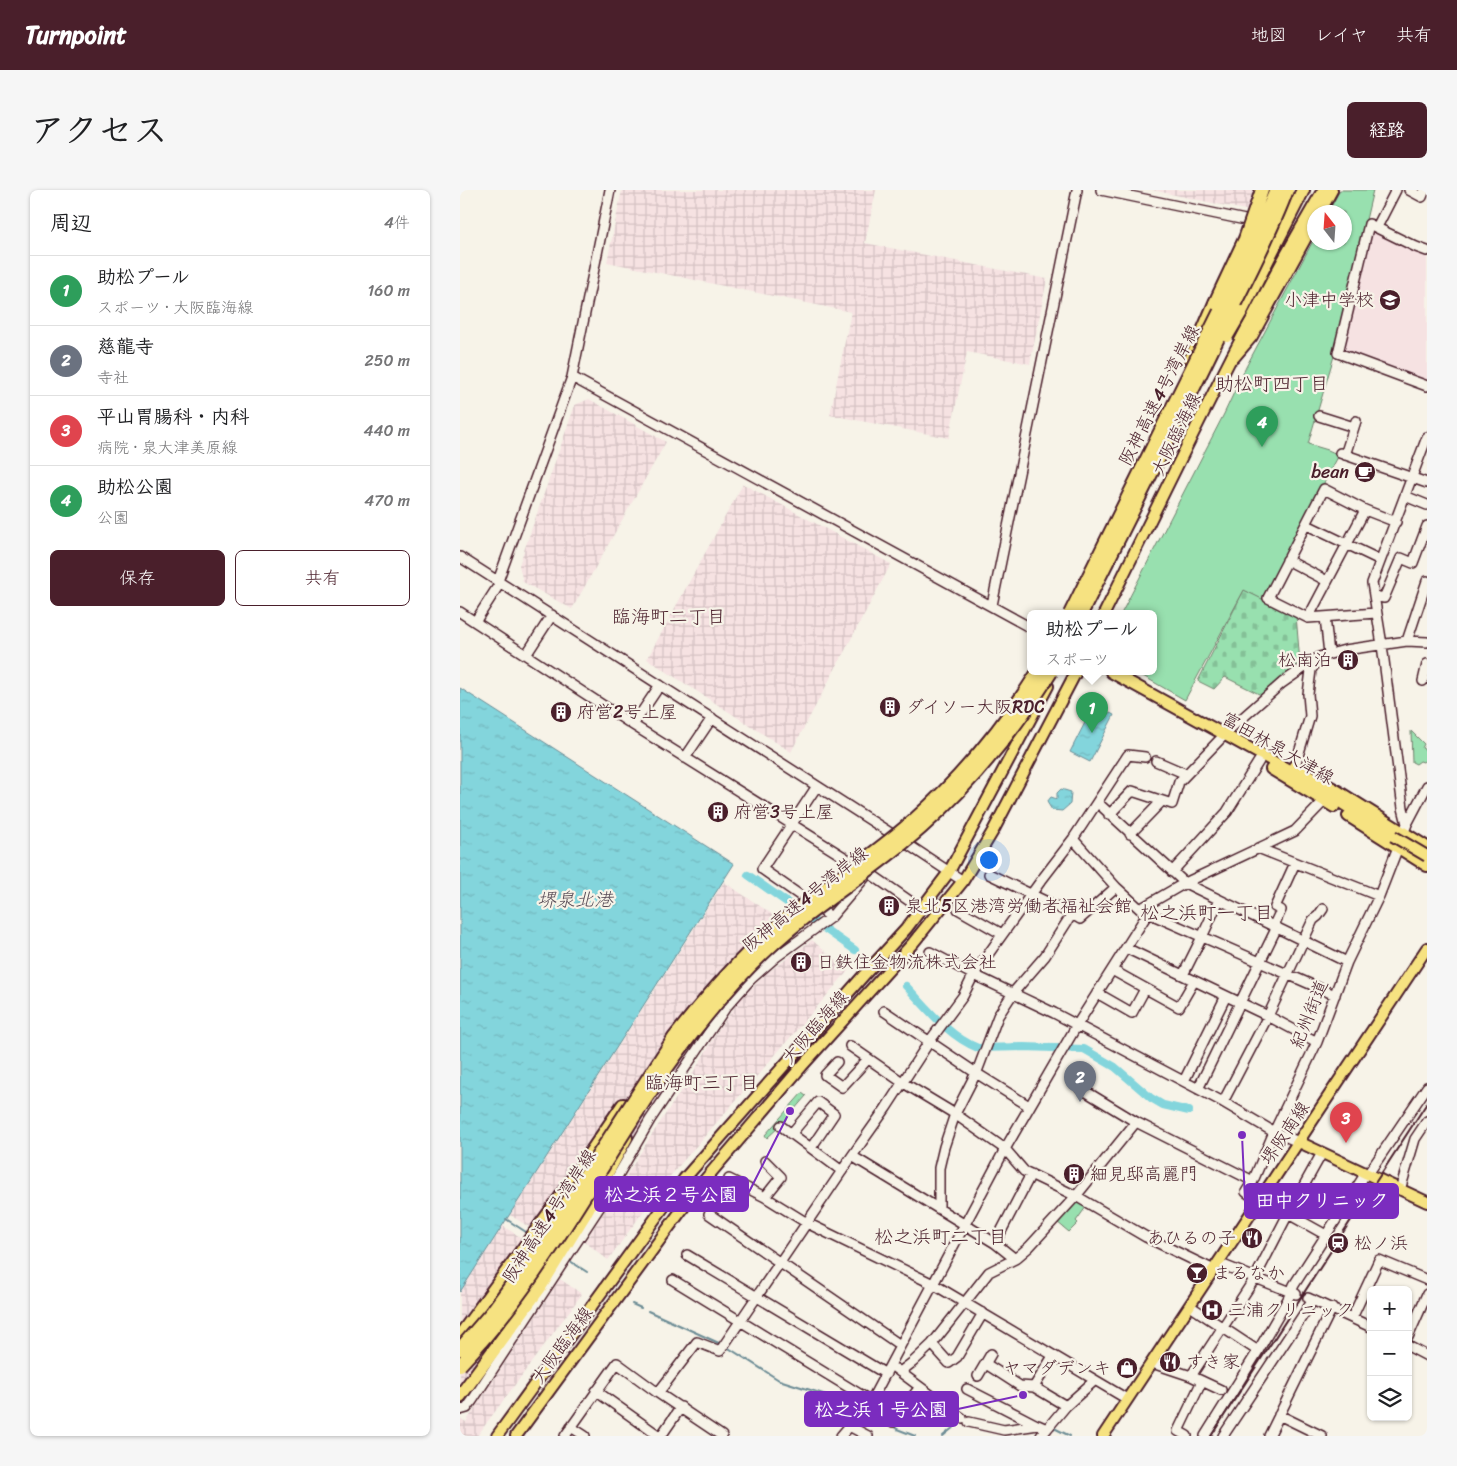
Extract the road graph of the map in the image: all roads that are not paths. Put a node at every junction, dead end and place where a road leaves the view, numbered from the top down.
1 (610, 190) edge
2 (1077, 190) edge
3 (1101, 190) edge
4 (1264, 190) edge
5 (1276, 190) edge
6 (1287, 190) edge
7 (1298, 190) edge
8 (1303, 190) edge
9 (1323, 190) edge
10 (1331, 190) edge
11 (1396, 190) edge
12 (1408, 190) edge
13 (1425, 196) edge
14 (1323, 205) edge
15 (1254, 222) junction
16 (1377, 227) junction
17 (1278, 228) junction
18 (1307, 234) edge
19 (1427, 251) edge
20 (1233, 356) junction
21 (572, 377) junction
22 (1427, 386) edge
23 (1319, 416) dead end
24 (1182, 421) junction
25 (1162, 428) junction
26 (1427, 436) edge
27 (1423, 460) edge
28 (1413, 478) junction
29 (1427, 483) edge
30 (1143, 491) junction
31 (1405, 496) junction
32 (1427, 505) edge
33 (1365, 510) junction
34 (1396, 522) junction
35 (1307, 525) junction
36 (1427, 526) edge
37 (1347, 545) junction
38 (460, 556) edge
39 (1287, 560) junction
40 (1380, 560) junction
41 (1327, 581) junction
42 (1427, 581) edge
43 (499, 582) junction
44 (1374, 596) junction
45 (992, 605) junction
46 (1072, 610) edge
47 (1083, 610) edge
48 (1087, 610) edge
49 (1106, 610) edge
50 (460, 612) edge
51 (1376, 613) junction
52 (552, 615) junction
53 (1325, 617) junction
54 (1308, 618) junction
55 (475, 622) junction
56 (1027, 626) edge
57 (1407, 641) junction
58 (1427, 642) edge
59 (1382, 645) junction
60 (526, 654) junction
61 (1329, 654) junction
62 (1319, 657) junction
63 (1427, 664) edge
64 (1036, 675) edge
65 (1049, 675) edge
66 (1054, 675) edge
67 (1074, 675) edge
68 (1116, 675) edge
69 (1423, 681) dead end
70 (660, 685) junction
71 (712, 718) junction
72 (632, 725) junction
73 (1225, 735) junction
74 (1238, 743) junction
75 (1145, 757) dead end
76 (685, 758) junction
77 (1156, 761) dead end
78 (1259, 761) junction
79 (1295, 766) junction
80 (1186, 774) junction
81 (817, 786) junction
82 (1427, 786) edge
83 (1162, 801) junction
84 (1324, 801) junction
85 (1098, 803) junction
86 (1109, 815) junction
87 (791, 824) junction
88 (1406, 828) junction
89 (892, 834) junction
90 (1130, 834) junction
91 (1073, 839) junction
92 (1427, 847) edge
93 (1258, 848) junction
94 (1398, 848) junction
95 (1427, 856) edge
96 (1295, 863) junction
97 (1427, 866) edge
98 (868, 872) junction
99 (949, 872) junction
100 (1172, 872) junction
101 (989, 874) dead end
102 (963, 881) junction
103 (1184, 883) junction
104 (1116, 887) junction
105 (1031, 894) junction
106 (1379, 896) junction
107 (1219, 900) junction
108 (912, 902) dead end
109 (958, 909) dead end
110 (1140, 909) junction
111 (1323, 909) dead end
112 (1072, 914) junction
113 (1148, 914) junction
114 (829, 919) junction
115 (1275, 926) junction
116 (1002, 934) junction
117 (1202, 937) junction
118 (1303, 940) junction
119 (1126, 948) junction
120 (1427, 948) edge
121 (930, 952) dead end
122 (1260, 962) junction
123 (1347, 962) junction
124 (1112, 970) junction
125 (974, 974) junction
126 (1182, 975) junction
127 (1288, 975) junction
128 (1194, 981) junction
129 (1145, 988) junction
130 (1012, 993) junction
131 (1097, 993) junction
132 (1334, 995) junction
133 (1226, 996) junction
134 (1240, 1003) junction
135 (884, 1011) dead end
136 (1268, 1016) junction
137 (1077, 1025) junction
138 (674, 1038) junction
139 (929, 1042) junction
140 (1317, 1042) junction
141 (850, 1046) dead end
142 (868, 1059) junction
143 (837, 1062) dead end
144 (976, 1073) junction
145 (1184, 1081) junction
146 (902, 1082) junction
147 (1427, 1087) edge
148 (1080, 1088) dead end
149 (1198, 1089) junction
150 (646, 1097) junction
151 (1223, 1102) junction
152 (1029, 1106) junction
153 (955, 1114) junction
154 (1427, 1121) edge
155 (1136, 1122) junction
156 (781, 1126) dead end
157 (1274, 1132) junction
158 (790, 1134) junction
159 (1299, 1142) junction
160 (811, 1148) junction
161 (1005, 1148) junction
162 (1322, 1153) junction
163 (852, 1156) junction
164 (765, 1161) dead end
165 (842, 1171) junction
166 (1031, 1174) junction
167 (1367, 1174) junction
168 (729, 1180) dead end
169 (1253, 1181) junction
170 (1400, 1190) junction
171 (1299, 1194) junction
172 (1076, 1196) junction
173 (765, 1197) junction
174 (1426, 1199) edge
175 (1258, 1202) junction
176 (939, 1209) junction
177 (709, 1214) dead end
178 (1288, 1214) junction
179 (1340, 1214) junction
180 (807, 1223) junction
181 (965, 1224) junction
182 (1326, 1235) junction
183 (995, 1243) junction
184 (687, 1255) dead end
185 (1015, 1259) junction
186 (781, 1262) junction
187 (1216, 1267) junction
188 (1255, 1278) junction
189 (673, 1280) dead end
190 (1427, 1280) edge
191 (933, 1284) junction
192 (1293, 1293) junction
193 (1427, 1294) edge
194 (757, 1297) junction
195 (965, 1302) junction
196 (1190, 1306) junction
197 (1332, 1308) junction
198 (983, 1313) junction
199 (1352, 1318) junction
200 (740, 1322) junction
201 (1367, 1325) edge
202 (1222, 1328) junction
203 (1411, 1331) edge
204 (460, 1336) edge
205 (932, 1344) junction
206 (900, 1345) junction
207 (1412, 1348) edge
208 (460, 1349) edge
209 (1258, 1351) junction
210 (991, 1354) dead end
211 (1053, 1356) junction
212 (1427, 1356) edge
213 (1152, 1363) junction
214 (986, 1364) junction
215 (460, 1365) edge
216 (890, 1365) junction
217 (900, 1372) junction
218 (886, 1374) junction
219 (978, 1376) dead end
220 (1191, 1376) junction
221 (1094, 1381) junction
222 (1202, 1381) junction
223 (920, 1386) junction
224 (1034, 1387) junction
225 (967, 1389) dead end
226 (1221, 1390) dead end
227 (596, 1391) junction
228 (658, 1393) junction
229 (1232, 1395) junction
230 (460, 1396) edge
231 (1127, 1399) junction
232 (940, 1401) junction
233 (1246, 1403) junction
234 (868, 1405) junction
235 (1066, 1406) junction
236 (681, 1407) junction
237 (460, 1410) edge
238 (1279, 1414) junction
239 (893, 1422) dead end
240 (925, 1422) dead end
241 (1038, 1425) junction
242 (850, 1426) junction
243 (571, 1427) junction
244 (1044, 1433) edge
245 (719, 1435) edge
246 (497, 1436) edge
247 (516, 1436) edge
248 (565, 1436) edge
249 (585, 1436) edge
250 (660, 1436) edge
251 (841, 1436) edge
252 (868, 1436) edge
253 (1103, 1436) edge
254 (1187, 1436) edge
255 (1206, 1436) edge
256 (1223, 1436) edge
257 (1269, 1436) edge
258 (1322, 1436) edge

1 - 21 street
2 - 45 street
3 - 15 street
4 - 15 highway, bridge
4 - 25 highway, bridge
5 - 25 highway, 阪神高速4号湾岸線, bridge
6 - 30 highway, 阪神高速4号湾岸線, bridge
7 - 17 main road, 大阪臨海線
8 - 30 highway, bridge
9 - 20 main road, 大阪臨海線
10 - 14 highway
11 - 16 street
12 - 13 street
15 - 17 street
15 - 24 main road
16 - 19 street
16 - 22 street
17 - 24 main road, 大阪臨海線
18 - 20 highway
20 - 49 main road, 大阪臨海線
21 - 43 street
21 - 45 street
23 - 28 street
24 - 48 main road, 大阪臨海線
25 - 46 highway, 阪神高速4号湾岸線, bridge
26 - 27 street
27 - 28 street
28 - 29 street
28 - 31 street
30 - 47 highway, 阪神高速4号湾岸線, bridge
31 - 32 street
31 - 34 street
33 - 34 street
33 - 35 street
33 - 37 street
34 - 40 street
35 - 37 street
35 - 39 street
36 - 44 street
37 - 40 street
37 - 41 street
38 - 43 street
39 - 41 street
39 - 54 street
40 - 44 street
41 - 54 street
42 - 57 street
43 - 52 street
43 - 55 street
44 - 51 street
45 - 56 street
50 - 55 street
51 - 53 street
51 - 59 street
52 - 60 street
52 - 70 street
53 - 54 street
53 - 61 street
55 - 60 street
57 - 58 street
57 - 59 street
59 - 61 street
59 - 88 street
60 - 72 street
61 - 62 street
62 - 73 street
62 - 79 street
63 - 69 street
64 - 138 highway, 阪神高速4号湾岸線, bridge
65 - 150 highway, 阪神高速4号湾岸線, bridge
66 - 99 main road, 大阪臨海線
67 - 102 main road, 大阪臨海線
68 - 73 main road, 富田林泉大津線
70 - 71 street
70 - 72 street
71 - 76 street
71 - 81 street
72 - 76 street
73 - 74 main road, 富田林泉大津線
73 - 80 street
74 - 78 main road
74 - 79 main road
74 - 95 main road, 富田林泉大津線, bridge
75 - 85 street
76 - 87 street
77 - 80 street
78 - 84 main road
78 - 100 street
79 - 88 main road
80 - 83 street
81 - 87 street
81 - 89 street
82 - 88 street, 紀州街道
83 - 86 street
83 - 90 street
84 - 93 street
84 - 94 main road
85 - 86 street
85 - 91 street
86 - 90 street
87 - 98 street
87 - 114 street
88 - 92 main road
88 - 94 street, 紀州街道
89 - 98 street
89 - 99 street
90 - 100 street
91 - 104 street
91 - 105 street
93 - 96 street
93 - 103 street
94 - 97 main road
94 - 106 street, 紀州街道
96 - 106 street
96 - 115 street
98 - 108 street
98 - 114 street
99 - 102 street
99 - 246 main road, 大阪臨海線
100 - 103 street
101 - 105 street
102 - 247 main road, 大阪臨海線
103 - 107 street
103 - 110 street
104 - 110 street
104 - 112 street
105 - 112 street
105 - 116 street
106 - 123 street, 紀州街道
107 - 115 street
107 - 117 street
109 - 116 street
110 - 113 street
111 - 118 street
112 - 130 street
113 - 117 street
113 - 119 street
114 - 237 street
115 - 118 street
115 - 122 street
116 - 125 street
117 - 122 street
117 - 126 street
118 - 123 street
118 - 127 street
119 - 124 street
119 - 126 street
120 - 159 main road, 堺阪南線
121 - 125 street
122 - 127 street
122 - 134 street
123 - 132 street, 紀州街道
124 - 129 street
124 - 131 street
125 - 130 street
125 - 139 street
126 - 128 street
127 - 132 street
127 - 136 street
128 - 129 street
128 - 133 street
129 - 131 street
130 - 137 street
130 - 144 street
131 - 137 street
132 - 140 street, 紀州街道
133 - 134 street
133 - 145 street
134 - 136 street
134 - 149 street
135 - 139 street
136 - 140 street
136 - 151 street
137 - 145 street
137 - 152 street
138 - 204 highway, bridge
138 - 208 highway, 阪神高速4号湾岸線, bridge
139 - 144 street
139 - 146 street
140 - 157 street, 紀州街道
141 - 142 street
142 - 143 street
142 - 146 street
144 - 152 street
144 - 153 street
145 - 149 street
146 - 153 street
146 - 163 street
147 - 167 street
148 - 155 street
149 - 151 street
150 - 215 highway, 阪神高速4号湾岸線, bridge
150 - 230 highway, bridge
151 - 157 street
152 - 161 street
153 - 161 street
153 - 176 street
154 - 170 street
155 - 169 street
155 - 172 street
156 - 158 street
157 - 159 street
157 - 169 street, 紀州街道
158 - 160 street
158 - 160 street
159 - 162 main road
159 - 175 main road, 堺阪南線
160 - 165 street
161 - 166 street
161 - 181 street
162 - 167 main road
162 - 171 street
163 - 165 street
163 - 176 street
164 - 173 street
165 - 180 street
166 - 172 street
166 - 183 street
167 - 170 main road
167 - 179 street
168 - 173 street
169 - 175 street, 紀州街道
170 - 174 main road
171 - 178 street
171 - 179 street
172 - 185 street
172 - 187 street
173 - 180 street
175 - 178 street
175 - 187 main road, 堺阪南線
176 - 181 street
177 - 186 street
178 - 182 street
178 - 188 street
179 - 182 street
180 - 186 street
180 - 191 street
181 - 183 street
181 - 191 street
182 - 192 street
183 - 185 street
184 - 194 street
185 - 195 street
186 - 194 street
186 - 206 street
187 - 188 street
187 - 196 main road, 堺阪南線
188 - 192 street
188 - 202 street
189 - 200 street
190 - 199 street
191 - 195 street
191 - 206 street
192 - 209 street
193 - 203 street
194 - 200 street
194 - 218 street
195 - 198 street
195 - 205 street
196 - 202 street
196 - 213 main road, 堺阪南線
197 - 199 street
197 - 233 street
197 - 238 street
198 - 205 street
198 - 211 street
199 - 201 street
200 - 228 street
200 - 234 street
202 - 209 street
202 - 220 street
205 - 217 street
206 - 216 street
207 - 212 street
209 - 229 street
210 - 214 street
211 - 221 street
211 - 224 street
213 - 220 street
213 - 231 main road, 堺阪南線
214 - 219 street
214 - 224 street
216 - 217 street
216 - 218 street
217 - 223 street
218 - 234 street
220 - 222 street
221 - 231 street
221 - 235 street
222 - 226 street
222 - 254 street
223 - 232 street
223 - 239 street
224 - 235 street
225 - 241 street
227 - 228 street
227 - 243 street
227 - 250 street
228 - 236 street
229 - 233 street
229 - 255 street
231 - 253 main road, 堺阪南線
232 - 240 street
232 - 241 street
233 - 256 street
234 - 242 street
235 - 244 street
236 - 245 street
236 - 250 street
238 - 257 street
238 - 258 street
241 - 244 street
242 - 251 street
242 - 252 street
243 - 248 street
243 - 249 street

